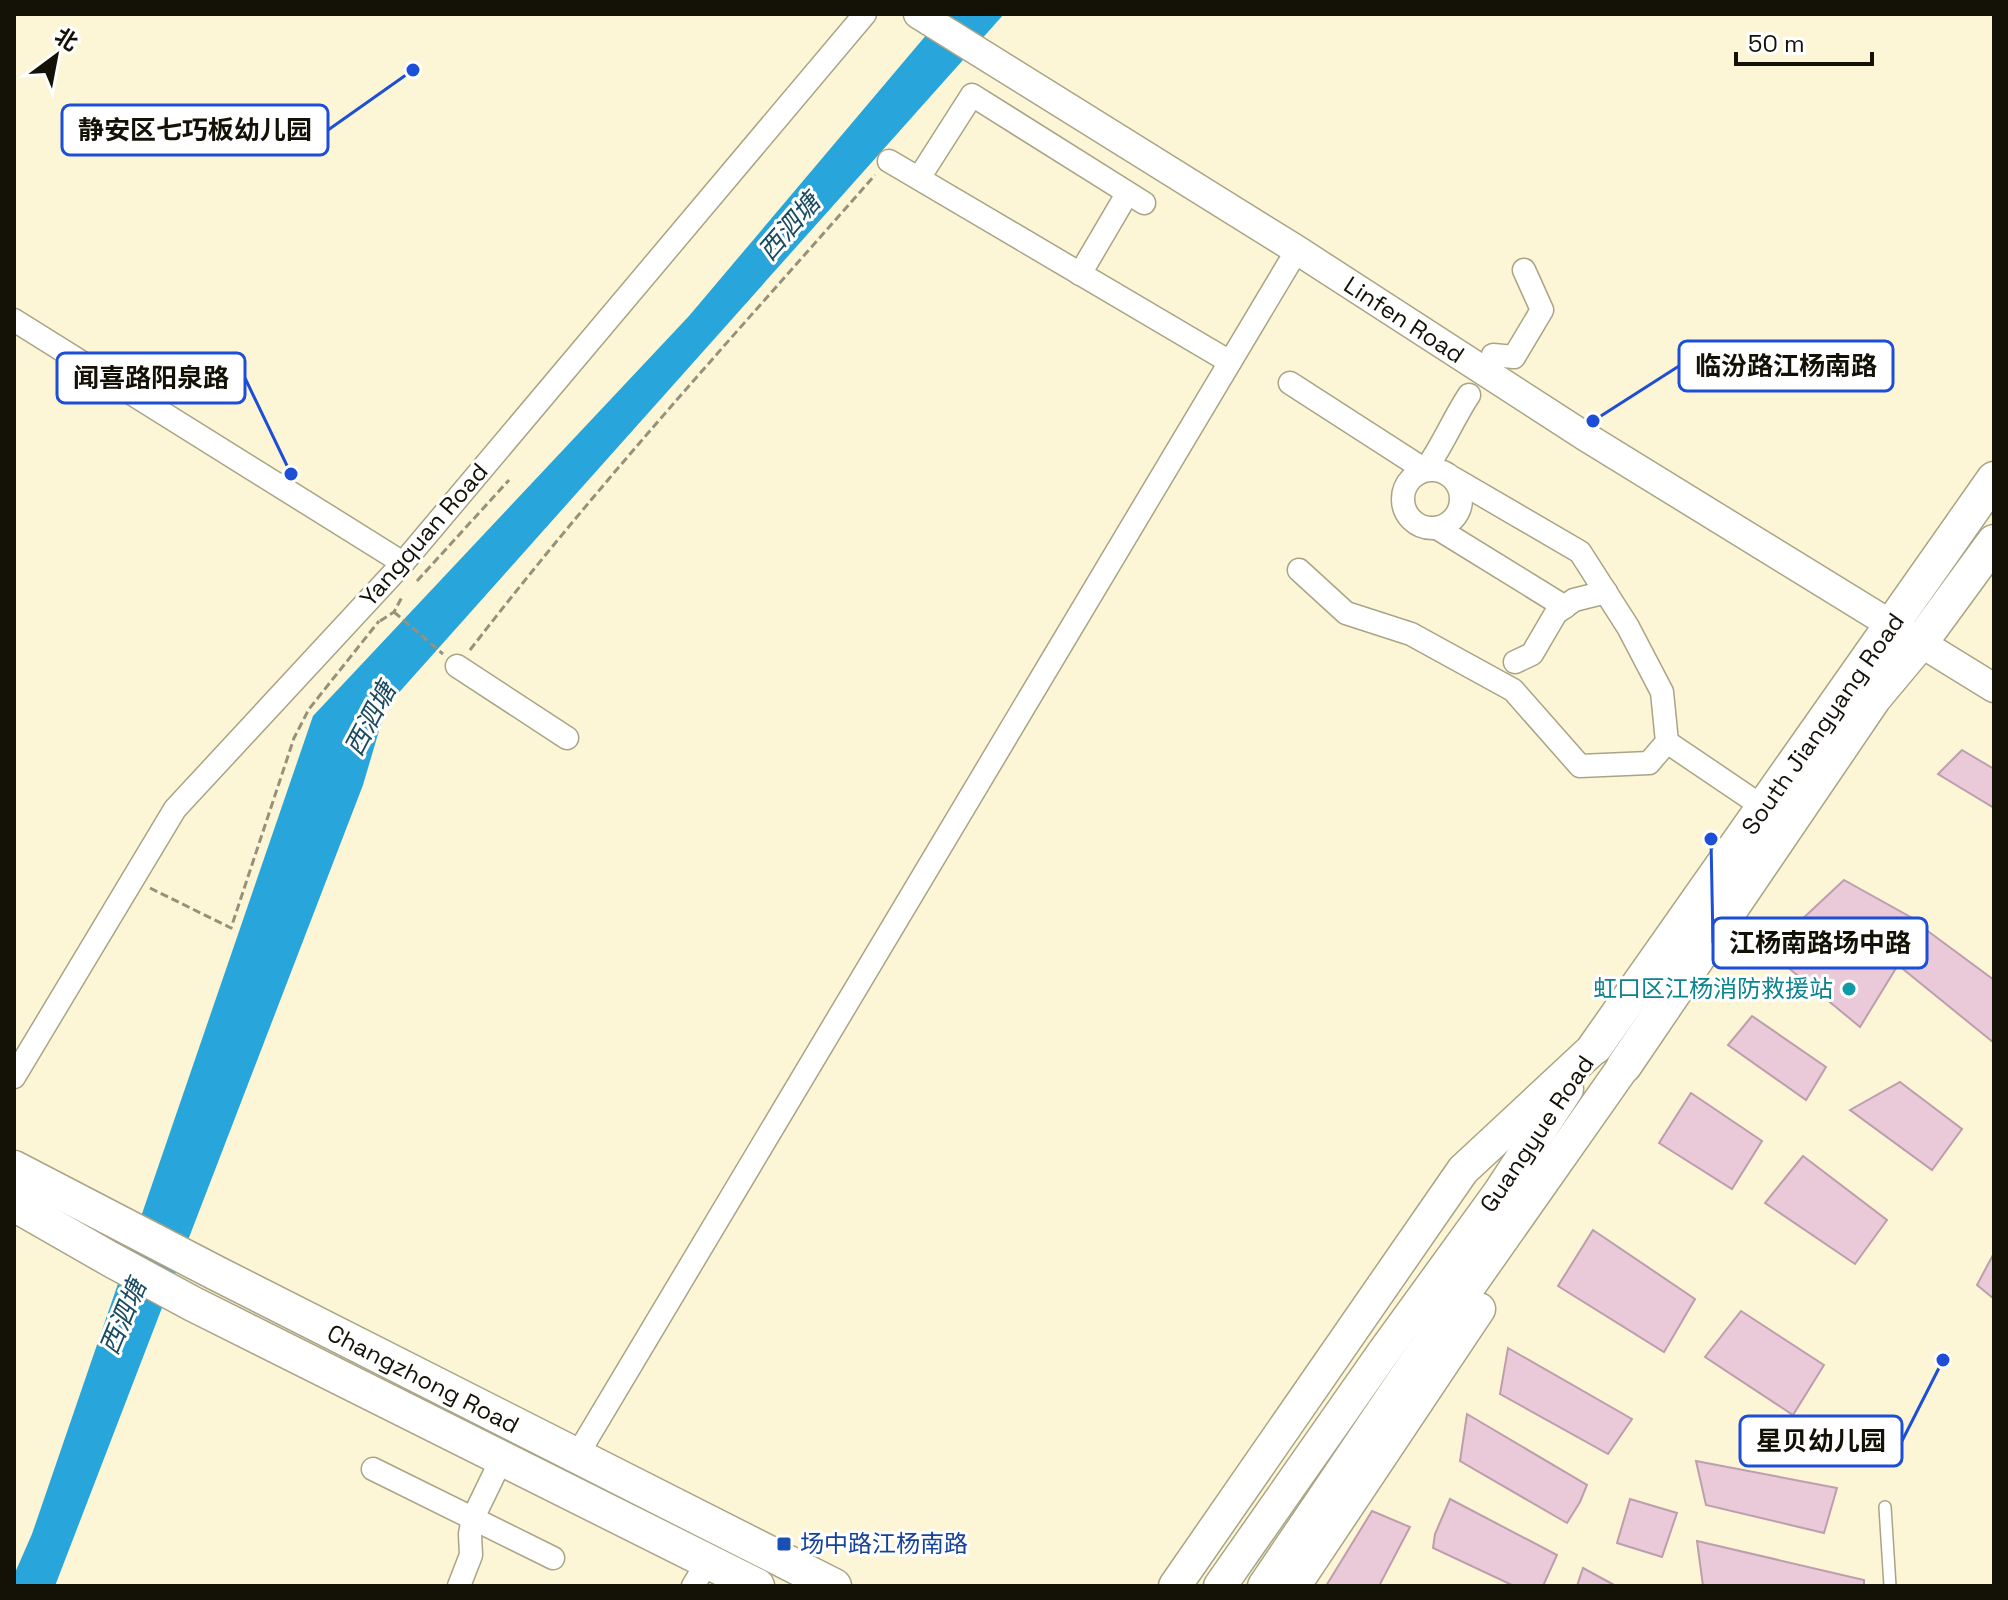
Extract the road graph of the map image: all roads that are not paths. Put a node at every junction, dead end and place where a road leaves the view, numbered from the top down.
1 (865, 14) edge
2 (918, 14) edge
3 (889, 161) road end
4 (919, 178) junction
5 (1297, 250) junction
6 (1524, 270) dead end
7 (1080, 274) junction
8 (14, 320) edge
9 (1493, 355) dead end
10 (1230, 362) junction
11 (1290, 383) dead end
12 (1469, 395) dead end
13 (1425, 470) junction
14 (1453, 478) junction
15 (1994, 479) edge
16 (1437, 528) junction
17 (1994, 542) edge
18 (403, 563) junction
19 (1299, 570) dead end
20 (1606, 592) junction
21 (1565, 607) junction
22 (1906, 634) junction
23 (452, 662) road end
24 (1515, 662) dead end
25 (1994, 688) edge
26 (567, 738) dead end
27 (1667, 742) junction
28 (1763, 807) junction
29 (1595, 1047) junction
30 (1624, 1066) junction
31 (14, 1077) edge
32 (14, 1168) edge
33 (14, 1204) edge
34 (576, 1457) junction
35 (502, 1458) junction
36 (373, 1469) dead end
37 (1885, 1507) dead end
38 (473, 1518) junction
39 (553, 1558) dead end
40 (700, 1574) edge
41 (459, 1586) edge
42 (757, 1586) edge
43 (834, 1586) edge
44 (1175, 1586) edge
45 (1220, 1586) edge
46 (1264, 1586) edge
47 (1294, 1586) edge
48 (1890, 1586) edge

1 - 18 street, Yangquan Road
2 - 5 street, Linfen Road
3 - 4 street
4 - 7 street
4 - 7 street
5 - 10 street
5 - 22 street, Linfen Road
6 - 9 street
7 - 10 street
8 - 18 street
10 - 34 street
11 - 13 street
12 - 13 street
13 - 14 street
13 - 16 street
14 - 16 street
14 - 20 street
15 - 22 main road, South Jiangyang Road
16 - 21 street
17 - 22 main road, South Jiangyang Road
18 - 31 street, Yangquan Road
19 - 27 street
20 - 21 street
20 - 27 street
21 - 24 street
22 - 25 street, Linfen Road
22 - 28 main road, South Jiangyang Road
22 - 30 main road, South Jiangyang Road
23 - 26 street
27 - 28 street
28 - 29 main road, South Jiangyang Road
29 - 44 main road, Guangyue Road
29 - 45 main road, Guangyue Road
30 - 46 main road, Guangyue Road
30 - 47 main road, Guangyue Road
32 - 34 main road, Changzhong Road
33 - 35 main road, Changzhong Road
34 - 43 main road, Changzhong Road
35 - 38 street
35 - 40 main road, Changzhong Road
36 - 38 street
37 - 48 lane
38 - 39 street
38 - 41 street
40 - 42 main road, Changzhong Road

